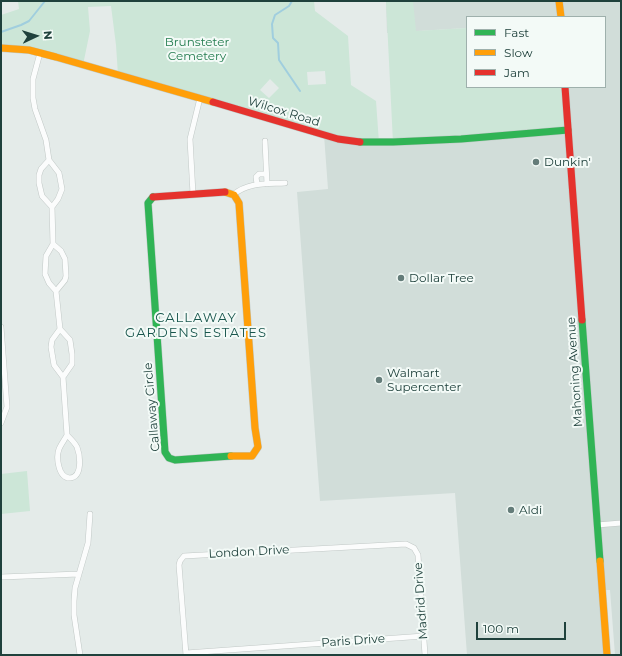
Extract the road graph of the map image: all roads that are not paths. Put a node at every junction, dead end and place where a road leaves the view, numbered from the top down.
1 (559, 1) edge
2 (560, 16) edge
3 (1, 48) edge
4 (40, 53) junction
5 (565, 88) edge
6 (200, 98) junction
7 (568, 130) junction
8 (265, 141) dead end
9 (49, 160) junction
10 (266, 174) junction
11 (285, 183) dead end
12 (257, 184) junction
13 (267, 184) junction
14 (193, 194) junction
15 (233, 195) junction
16 (52, 207) junction
17 (53, 244) junction
18 (56, 291) junction
19 (1, 327) edge
20 (60, 329) junction
21 (63, 377) junction
22 (1, 423) edge
23 (67, 435) junction
24 (90, 514) dead end
25 (621, 523) edge
26 (597, 525) junction
27 (414, 548) joint
28 (79, 574) junction
29 (1, 577) edge
30 (424, 636) junction
31 (186, 654) edge
32 (80, 655) edge
33 (425, 655) edge
34 (607, 655) edge

1 - 2 street
3 - 4 street, Wilcox Road
4 - 6 street, Wilcox Road
4 - 9 street
5 - 7 street, Mahoning Avenue
6 - 7 street, Wilcox Road
6 - 14 street
7 - 26 street, Mahoning Avenue
8 - 10 street
9 - 16 street
9 - 16 street
10 - 12 street
10 - 13 street
11 - 13 street
12 - 13 street
12 - 15 street
14 - 15 street, Callaway Circle
14 - 15 street, Callaway Circle
16 - 17 street
17 - 18 street
17 - 18 street
18 - 20 street
19 - 22 street
20 - 21 street
20 - 21 street
21 - 23 street
23 - 23 street
24 - 28 street
25 - 26 street
26 - 34 street, Mahoning Avenue
27 - 30 street, Madrid Drive
27 - 31 street, London Drive
28 - 29 street
28 - 32 street
30 - 31 street, Paris Drive
30 - 33 street, Madrid Drive

